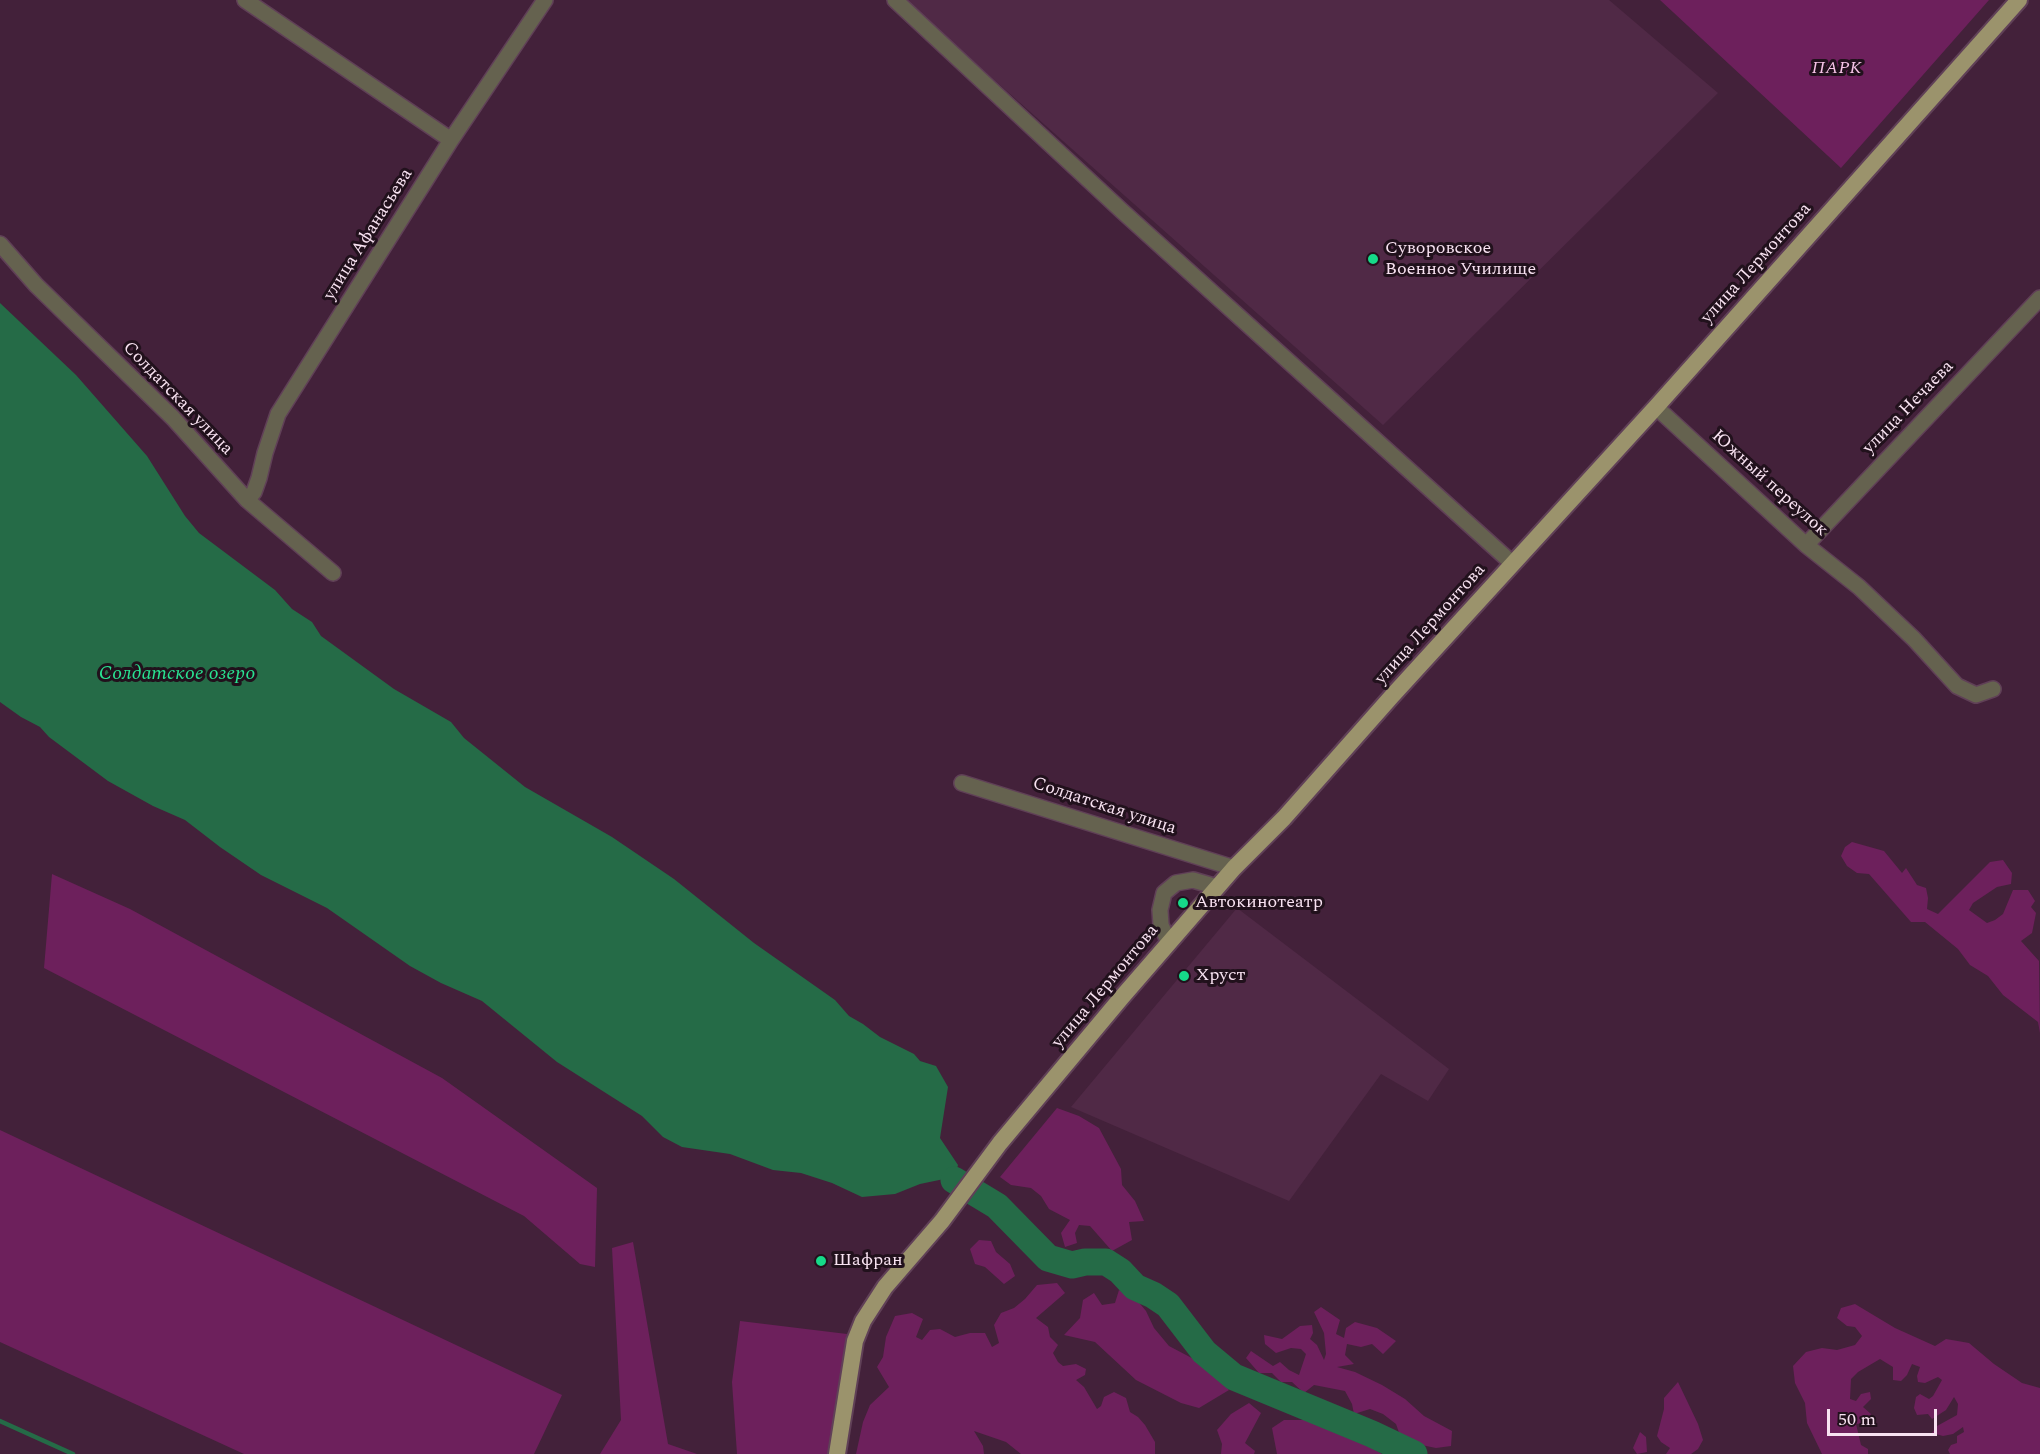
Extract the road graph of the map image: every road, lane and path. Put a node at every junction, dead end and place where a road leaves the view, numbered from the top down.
1 (245, 0) edge
2 (545, 0) edge
3 (895, 0) edge
4 (2019, 0) edge
5 (451, 140) junction
6 (0, 244) edge
7 (2040, 298) edge
8 (1656, 407) junction
9 (247, 500) junction
10 (1806, 545) junction
11 (1513, 564) junction
12 (333, 573) dead end
13 (1993, 689) dead end
14 (962, 783) dead end
15 (1234, 868) junction
16 (1217, 888) junction
17 (1169, 943) junction
18 (837, 1454) edge

1 - 5 street
2 - 5 street, улица Афанасьева
3 - 11 street
4 - 8 main road, улица Лермонтова
5 - 9 street, улица Афанасьева
6 - 9 street, Солдатская улица
7 - 10 street, улица Нечаева
8 - 10 street, Южный переулок
8 - 11 main road, улица Лермонтова
9 - 12 street, Солдатская улица
10 - 13 street, Южный переулок
11 - 15 main road, улица Лермонтова
14 - 15 street, Солдатская улица
15 - 16 main road, улица Лермонтова
16 - 17 main road, улица Лермонтова
16 - 17 street
17 - 18 main road, улица Лермонтова

